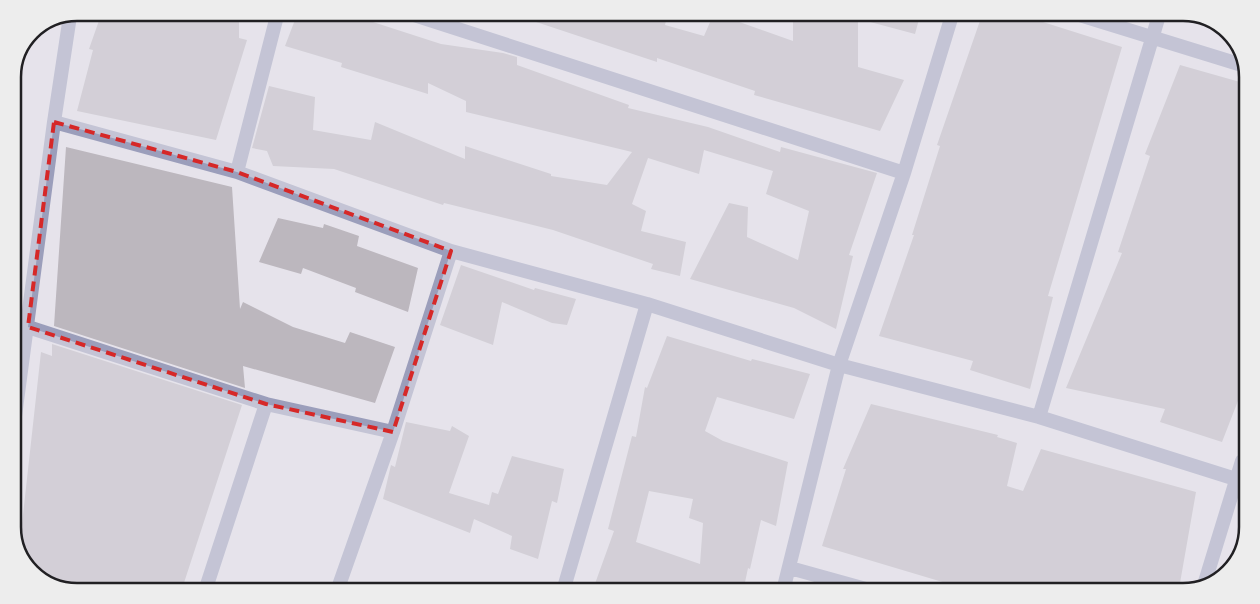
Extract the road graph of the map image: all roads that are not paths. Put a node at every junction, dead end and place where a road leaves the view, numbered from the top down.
1 (276, 21) edge
2 (433, 21) edge
3 (950, 21) edge
4 (1100, 21) edge
5 (1157, 21) edge
6 (69, 22) edge
7 (1153, 37) junction
8 (1237, 64) edge
9 (54, 122) junction
10 (237, 172) junction
11 (904, 173) junction
12 (451, 251) junction
13 (647, 304) junction
14 (28, 327) junction
15 (839, 365) junction
16 (21, 376) edge
17 (266, 404) junction
18 (1039, 417) junction
19 (392, 432) junction
20 (1239, 480) edge
21 (790, 568) junction
22 (1207, 577) edge
23 (208, 583) edge
24 (340, 583) edge
25 (566, 583) edge
26 (786, 583) edge
27 (842, 583) edge

1 - 10 street
2 - 11 street
3 - 11 street
4 - 7 street
5 - 7 street
6 - 9 street
7 - 8 street
7 - 18 street
9 - 10 street
9 - 14 street
10 - 12 street
11 - 15 street
12 - 13 street
12 - 19 street
13 - 15 street
13 - 25 street
14 - 16 street
14 - 17 street
15 - 18 street
15 - 21 street
17 - 19 street
17 - 23 street
18 - 20 street
19 - 24 street
20 - 22 street
21 - 26 street
21 - 27 street

